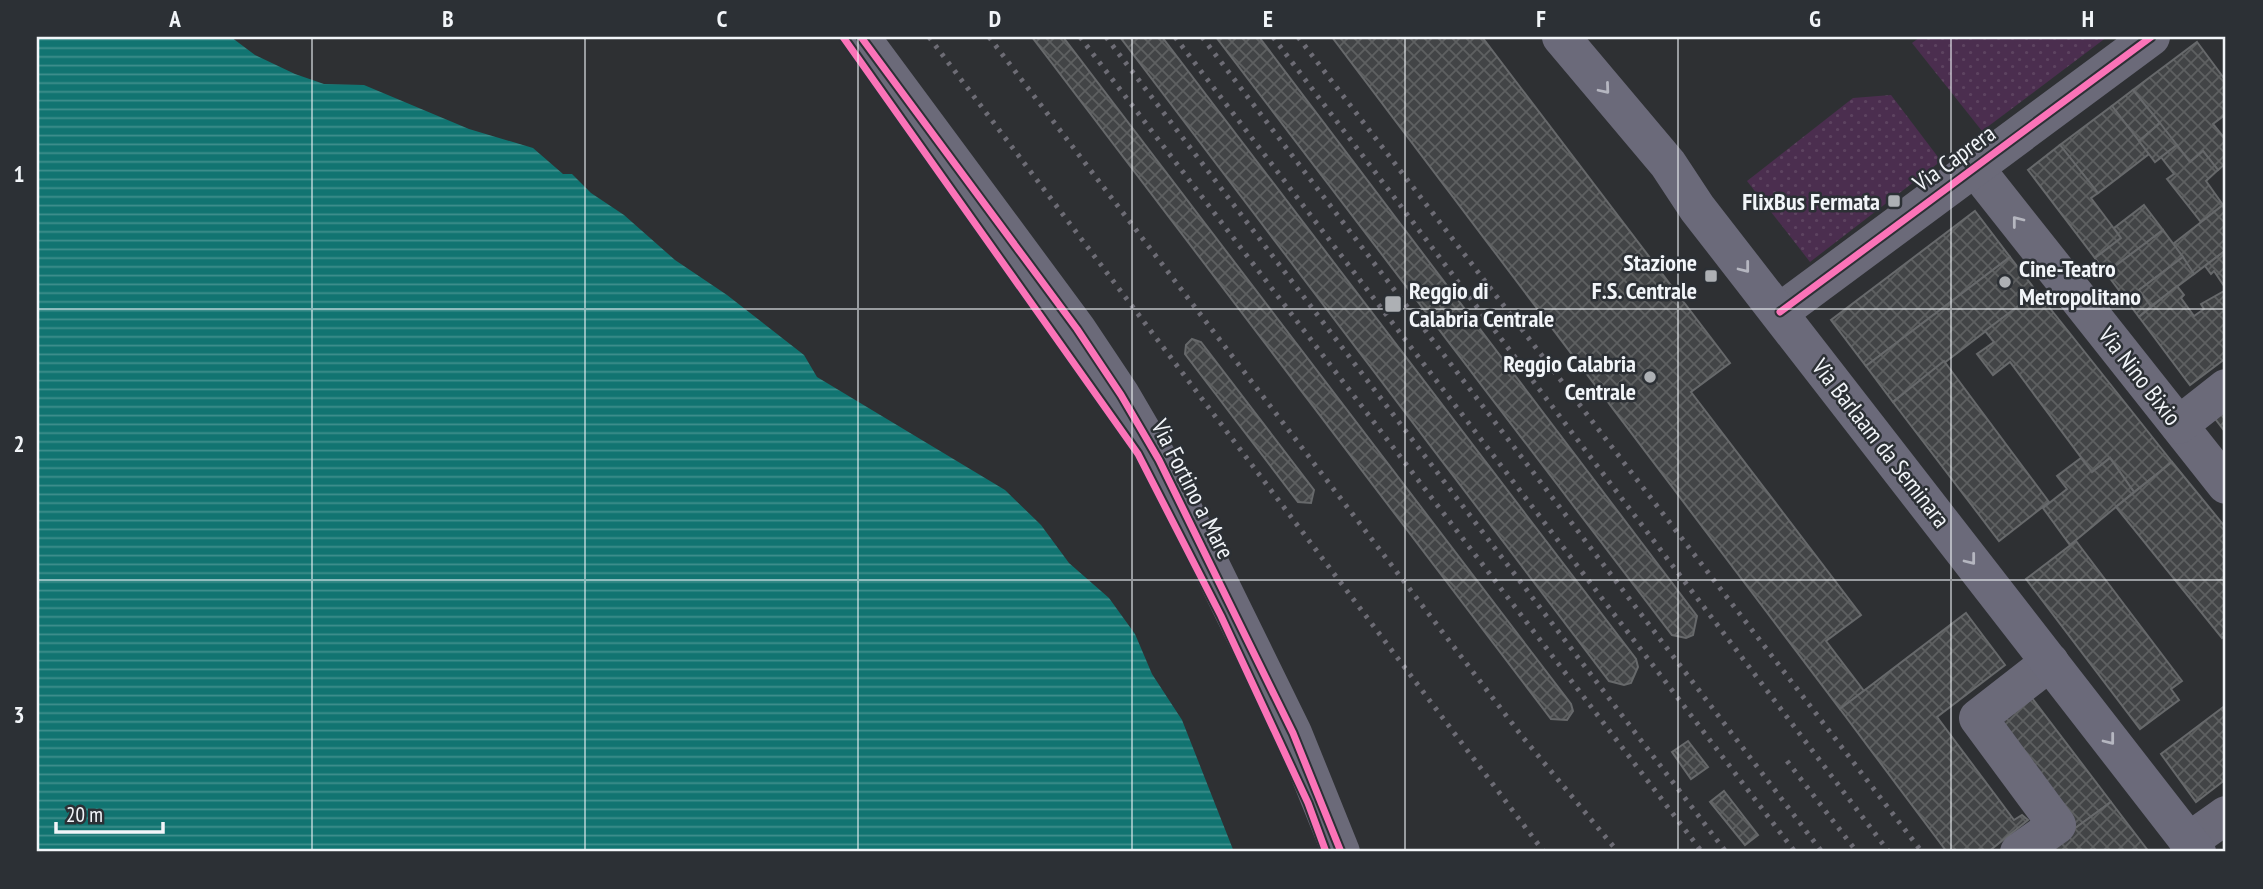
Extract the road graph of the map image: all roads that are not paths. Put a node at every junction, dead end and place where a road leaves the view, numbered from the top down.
1 (861, 37) edge
2 (1561, 37) edge
3 (2151, 37) edge
4 (1975, 168) junction
5 (1780, 312) junction
6 (2226, 388) edge
7 (2179, 425) junction
8 (2226, 485) edge
9 (2050, 662) junction
10 (2226, 815) edge
11 (2193, 847) edge
12 (1341, 852) edge
13 (2019, 852) edge

1 - 12 street, Via Fortino a Mare
2 -> 5 main road, Via Barlaam da Seminara
3 - 4 street, Via Caprera
4 - 5 street, Via Caprera
7 -> 4 street, Via Nino Bixio
5 -> 9 main road, Via Barlaam da Seminara
6 - 7 street
7 - 8 street, Via Nino Bixio
9 -> 11 main road, Via Barlaam da Seminara
9 - 13 street
10 - 11 street

